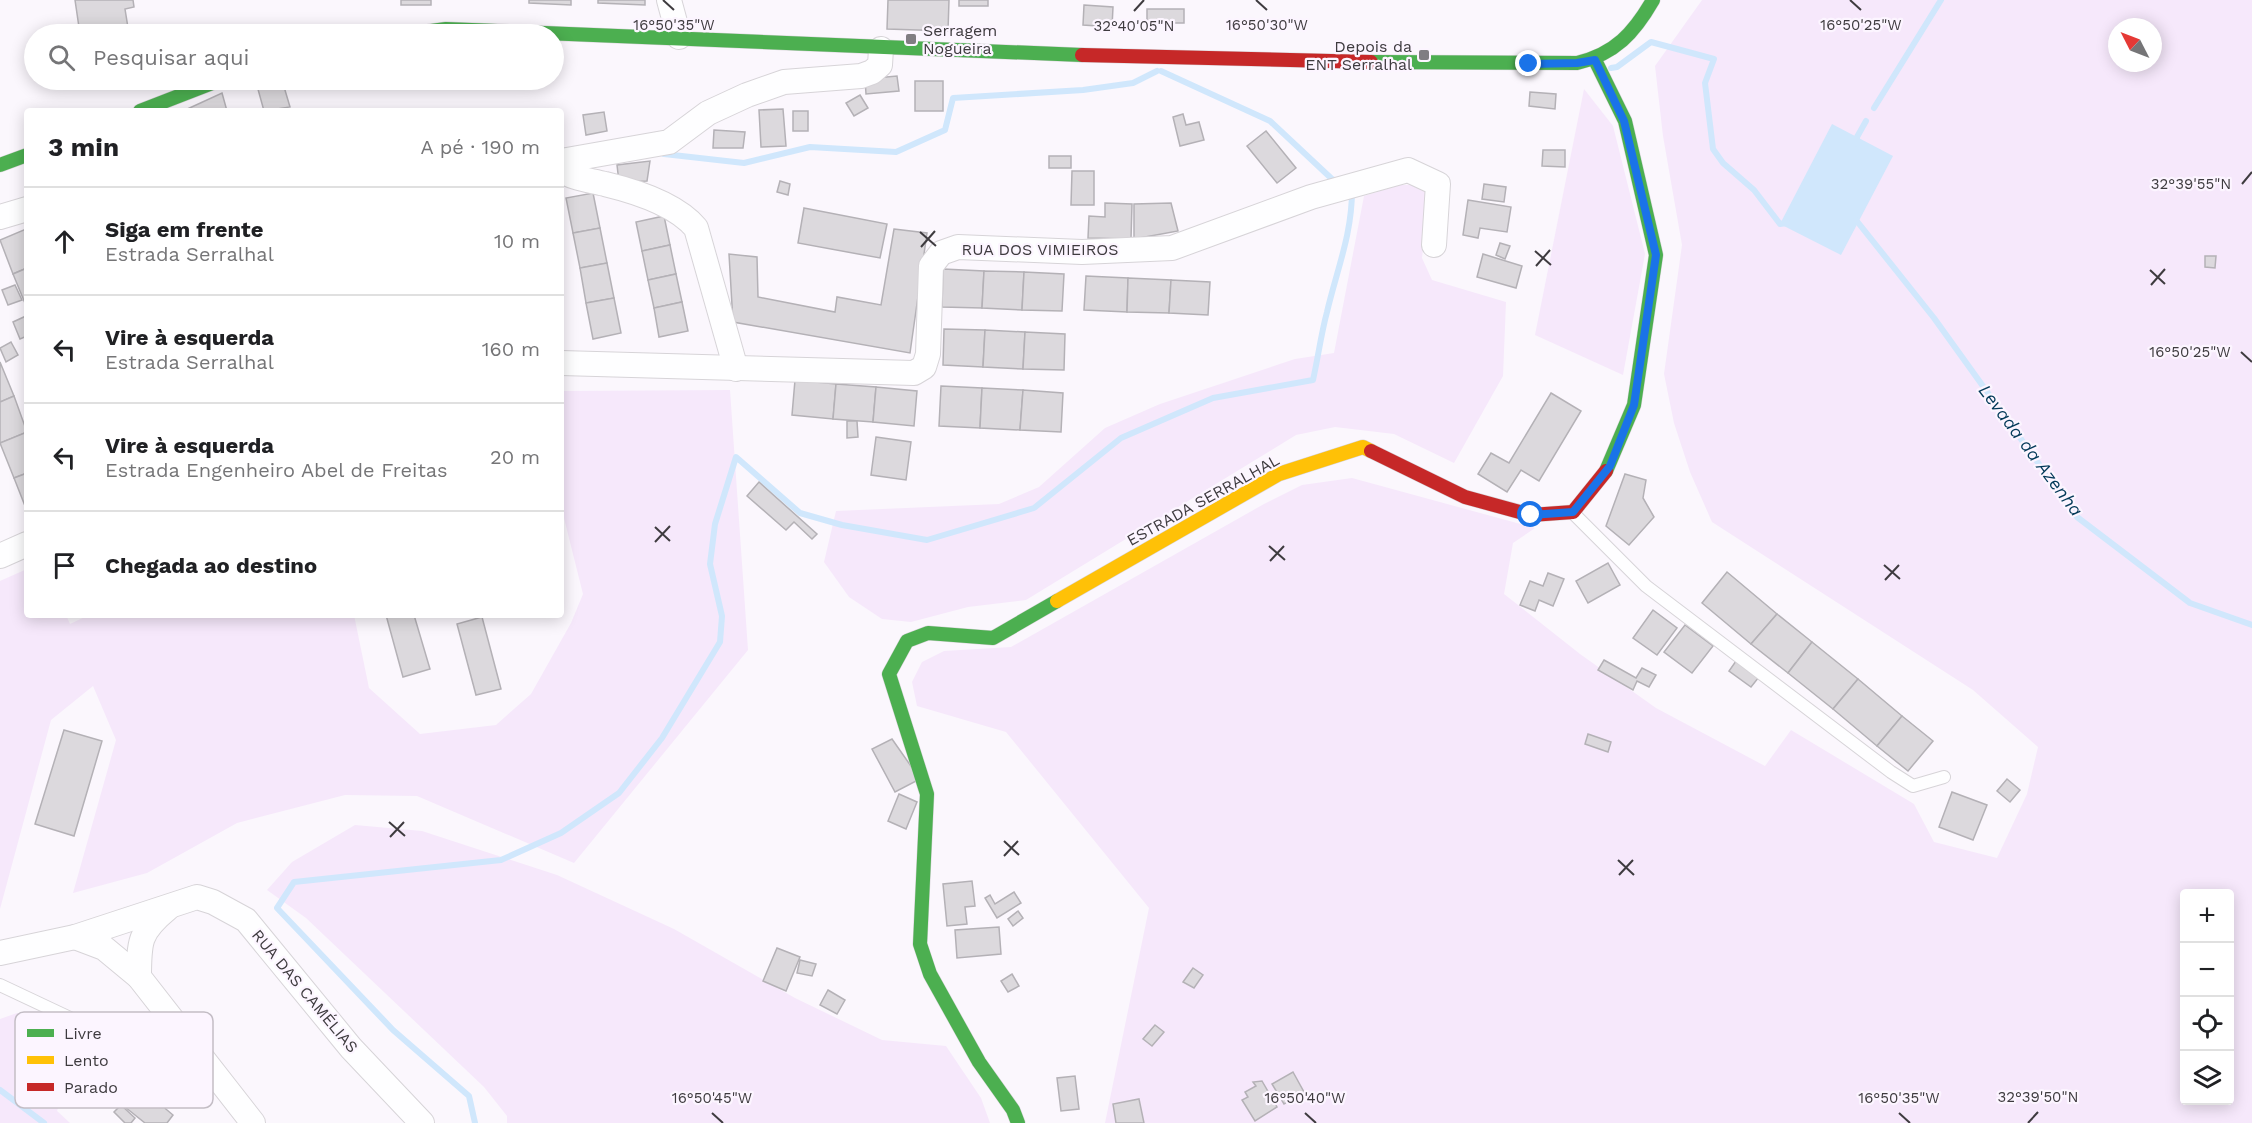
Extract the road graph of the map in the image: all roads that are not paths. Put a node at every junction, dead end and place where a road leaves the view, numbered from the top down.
1 (669, 0) edge
2 (1653, 0) edge
3 (564, 33) edge
4 (679, 38) junction
5 (880, 49) junction
6 (1598, 66) junction
7 (194, 90) edge
8 (148, 108) edge
9 (564, 168) edge
10 (564, 168) edge
11 (24, 210) edge
12 (0, 217) edge
13 (1434, 245) dead end
14 (564, 363) edge
15 (736, 369) junction
16 (1573, 512) junction
17 (24, 545) edge
18 (0, 556) edge
19 (1944, 777) dead end
20 (169, 908) junction
21 (75, 937) junction
22 (0, 953) edge
23 (139, 977) junction
24 (0, 985) edge
25 (57, 1012) edge
26 (167, 1012) edge
27 (213, 1071) edge
28 (254, 1123) edge
29 (422, 1123) edge
30 (1018, 1123) edge

1 - 4 street
2 - 6 street
3 - 4 street
4 - 5 street
5 - 6 street
5 - 9 street
6 - 16 street
7 - 8 street
10 - 15 street
11 - 12 street
13 - 15 street, RUA DOS VIMIEIROS
14 - 15 street, RUA DOS VIMIEIROS
16 - 19 lane
16 - 30 street, ESTRADA SERRALHAL
17 - 18 street
20 - 21 street, RUA DAS CAMÉLIAS
20 - 23 street, RUA DAS CAMÉLIAS
20 - 29 street, RUA DAS CAMÉLIAS
21 - 22 street, RUA DAS CAMÉLIAS
21 - 23 street
23 - 26 street
24 - 25 lane
27 - 28 street

